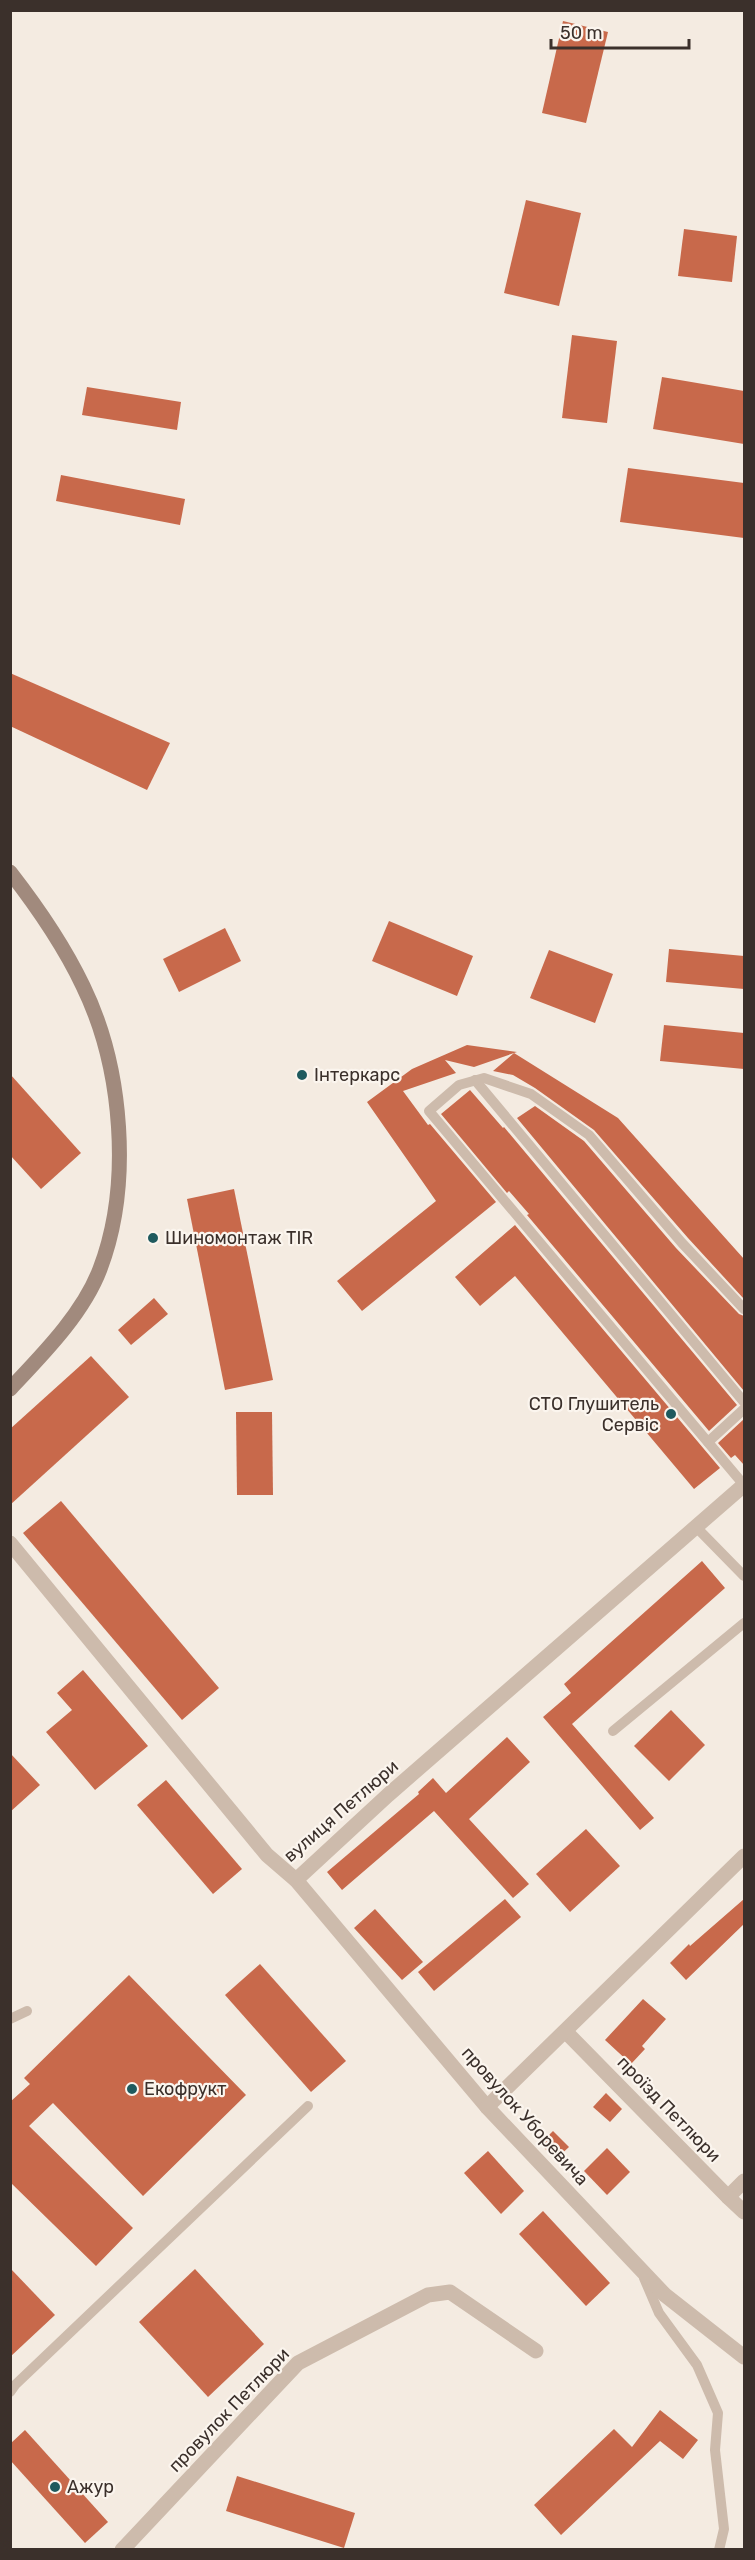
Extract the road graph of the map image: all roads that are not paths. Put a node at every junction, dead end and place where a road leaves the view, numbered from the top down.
1 (10, 872) edge
2 (475, 1080) junction
3 (744, 1310) edge
4 (10, 1389) edge
5 (744, 1402) edge
6 (744, 1409) edge
7 (708, 1442) junction
8 (744, 1485) edge
9 (697, 1528) junction
10 (10, 1543) edge
11 (744, 1576) edge
12 (744, 1623) edge
13 (613, 1731) dead end
14 (744, 1856) edge
15 (296, 1880) junction
16 (27, 2011) dead end
17 (10, 2019) edge
18 (566, 2032) junction
19 (308, 2106) dead end
20 (487, 2107) junction
21 (744, 2181) edge
22 (728, 2197) junction
23 (744, 2212) edge
24 (640, 2269) junction
25 (536, 2351) dead end
26 (744, 2357) edge
27 (10, 2392) edge
28 (122, 2550) edge
29 (719, 2550) edge

1 - 4 main road
2 - 3 lane
2 - 5 lane
2 - 7 lane
6 - 7 lane
7 - 8 lane
8 - 9 street, вулиця Петлюри
9 - 11 lane
9 - 15 street, вулиця Петлюри
10 - 15 street, вулиця Петлюри
12 - 13 lane
14 - 18 street
15 - 20 street, провулок Уборевича
16 - 17 lane
18 - 20 street
18 - 22 street, проїзд Петлюри
19 - 27 lane
20 - 24 street, провулок Уборевича
21 - 22 street
22 - 23 street, проїзд Петлюри
24 - 26 street, провулок Уборевича
24 - 29 lane
25 - 28 street, провулок Петлюри

